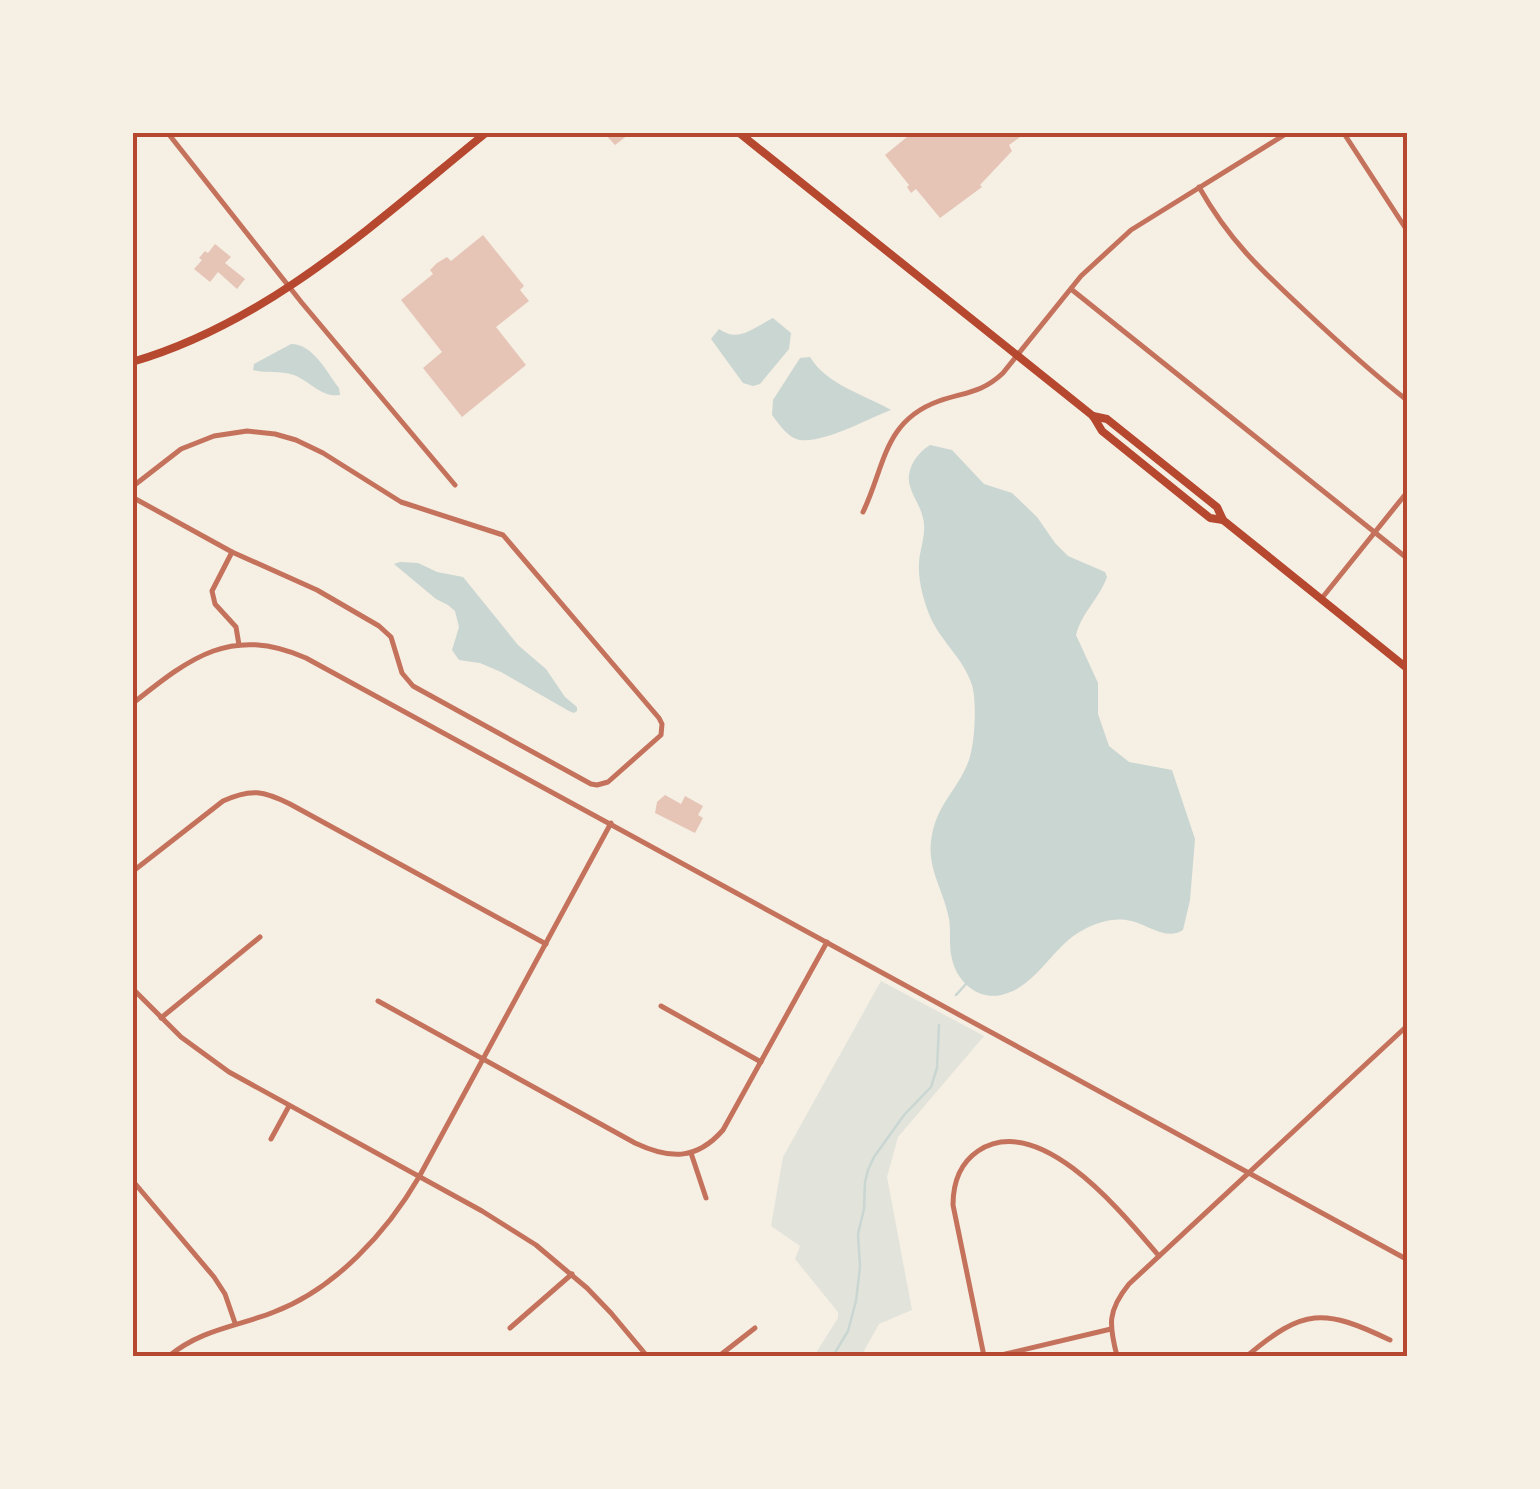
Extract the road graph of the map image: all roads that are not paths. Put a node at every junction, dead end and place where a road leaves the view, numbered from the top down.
1 (167, 132) edge
2 (488, 132) edge
3 (738, 132) edge
4 (1290, 132) edge
5 (1343, 132) edge
6 (1281, 135) edge
7 (1198, 187) junction
8 (1408, 232) edge
9 (290, 287) junction
10 (1071, 289) junction
11 (1018, 355) junction
12 (132, 362) edge
13 (1408, 401) edge
14 (455, 485) dead end
15 (132, 487) edge
16 (1408, 491) edge
17 (132, 497) edge
18 (863, 512) dead end
19 (1374, 532) junction
20 (232, 552) junction
21 (1408, 559) edge
22 (1321, 598) junction
23 (239, 645) junction
24 (1408, 669) edge
25 (132, 704) edge
26 (611, 824) junction
27 (132, 872) edge
28 (260, 938) dead end
29 (827, 942) junction
30 (546, 944) junction
31 (132, 988) edge
32 (378, 1001) dead end
33 (661, 1006) dead end
34 (161, 1018) junction
35 (1408, 1025) edge
36 (483, 1058) junction
37 (761, 1062) junction
38 (289, 1106) junction
39 (270, 1139) dead end
40 (690, 1153) junction
41 (1248, 1172) junction
42 (419, 1177) junction
43 (132, 1180) edge
44 (706, 1198) dead end
45 (1159, 1256) junction
46 (1408, 1260) edge
47 (572, 1274) junction
48 (235, 1323) junction
49 (510, 1328) dead end
50 (755, 1328) dead end
51 (1110, 1329) junction
52 (1390, 1340) dead end
53 (168, 1356) edge
54 (647, 1356) edge
55 (719, 1356) edge
56 (984, 1356) edge
57 (997, 1356) edge
58 (1117, 1356) edge
59 (1246, 1356) edge

1 - 9 street
2 - 9 main road
3 - 11 main road
4 - 6 street
5 - 8 street
6 - 7 street
7 - 10 street
7 - 13 street
9 - 12 main road
9 - 14 street
10 - 11 street
10 - 19 street
11 - 18 street
11 - 22 main road
15 - 20 street
16 - 19 street
17 - 20 street
19 - 21 street
19 - 22 street
20 - 23 street
22 - 24 main road
23 - 25 street
23 - 26 street
26 - 29 street
26 - 30 street
27 - 30 street
28 - 34 street
29 - 37 street
29 - 41 street
30 - 36 street
31 - 34 street
32 - 36 street
33 - 37 street
34 - 38 street
35 - 41 street
36 - 40 street
36 - 42 street
37 - 40 street
38 - 39 street
38 - 42 street
40 - 44 street
41 - 45 street
41 - 46 street
42 - 47 street
42 - 48 street
43 - 48 street
45 - 51 street
45 - 56 street
47 - 49 street
47 - 54 street
48 - 53 street
50 - 55 street
51 - 57 street
51 - 58 street
52 - 59 street

